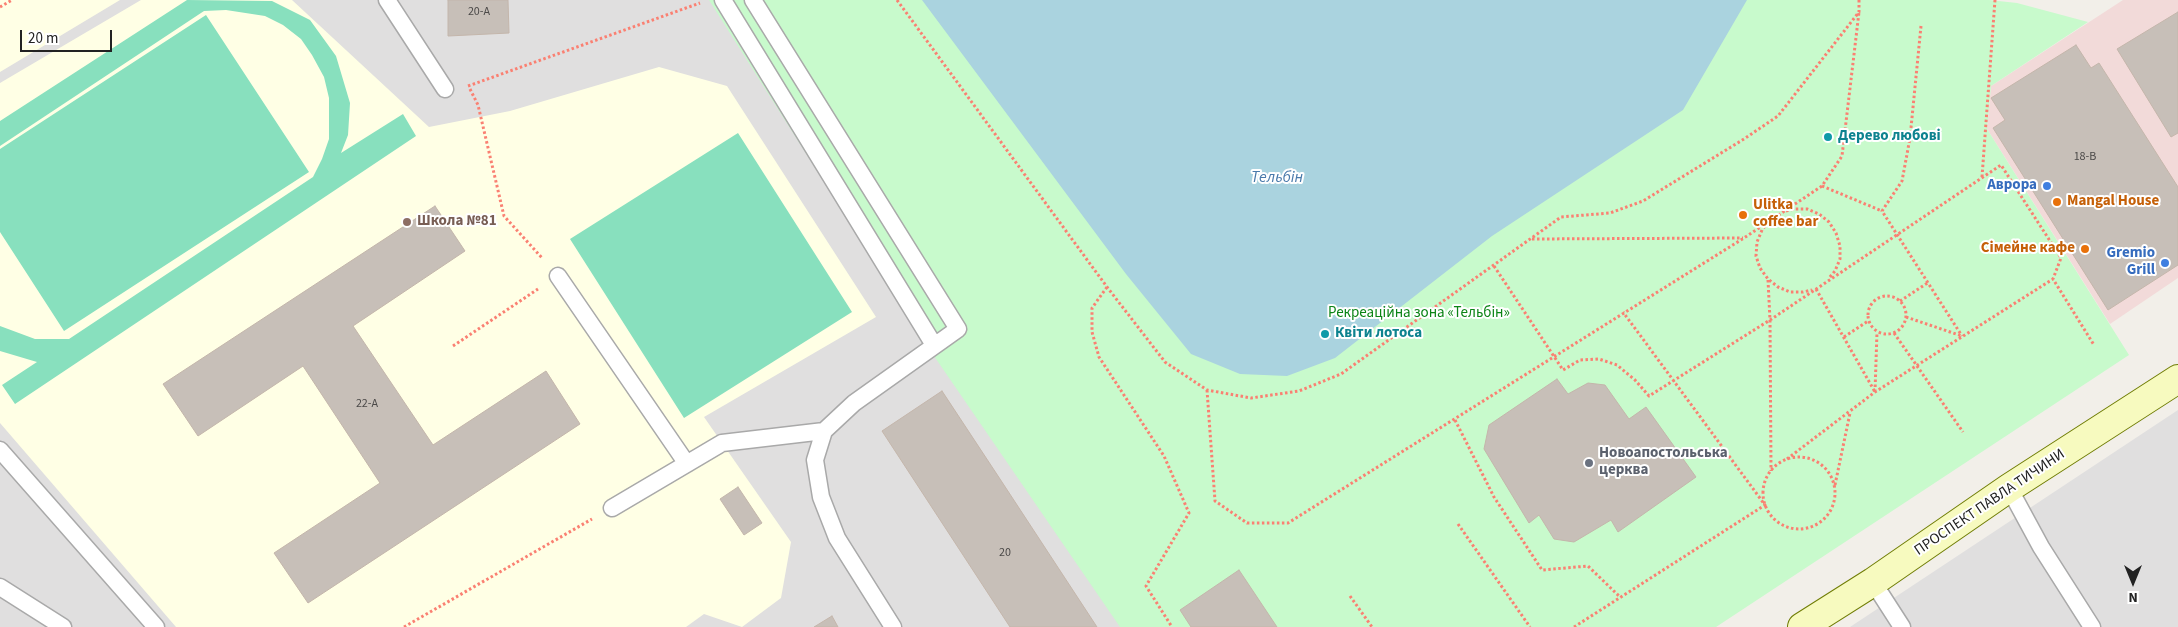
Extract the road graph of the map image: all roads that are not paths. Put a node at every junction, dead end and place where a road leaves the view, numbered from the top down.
1 (387, 0) edge
2 (723, 0) edge
3 (752, 0) edge
4 (445, 89) road end
5 (558, 276) road end
6 (934, 345) junction
7 (2178, 379) edge
8 (824, 431) junction
9 (0, 450) edge
10 (687, 464) junction
11 (2008, 488) junction
12 (612, 508) road end
13 (1873, 582) junction
14 (0, 587) edge
15 (62, 627) edge
16 (156, 627) edge
17 (894, 627) edge
18 (1802, 627) edge
19 (1902, 627) edge
20 (2092, 627) edge

1 - 4 lane
2 - 6 lane
3 - 6 lane
5 - 10 lane
6 - 8 lane
7 - 11 street, ПРОСПЕКТ ПАВЛА ТИЧИНИ
8 - 10 lane
8 - 17 lane
9 - 16 lane
10 - 12 lane
11 - 13 street, ПРОСПЕКТ ПАВЛА ТИЧИНИ
11 - 20 lane
13 - 18 street, ПРОСПЕКТ ПАВЛА ТИЧИНИ
13 - 19 lane
14 - 15 lane

